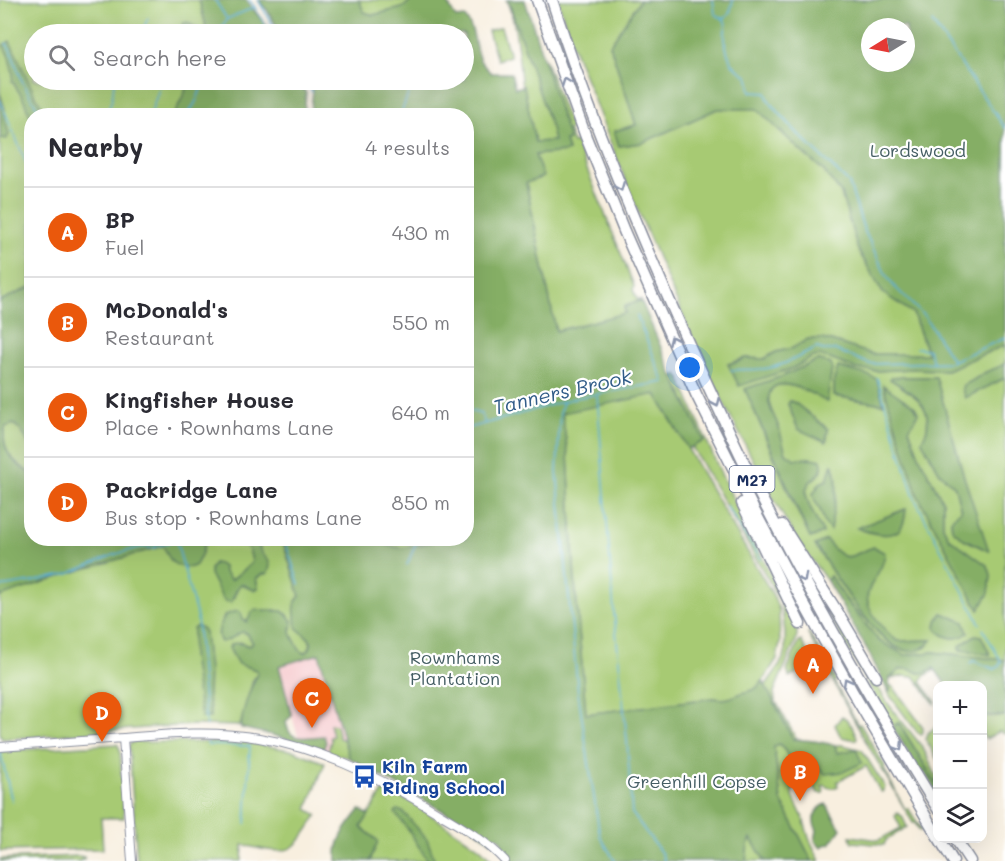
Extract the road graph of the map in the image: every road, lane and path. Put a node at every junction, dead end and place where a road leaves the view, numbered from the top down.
1 (537, 0) edge
2 (552, 0) edge
3 (696, 394) junction
4 (759, 493) junction
5 (800, 624) dead end
6 (876, 677) dead end
7 (123, 738) junction
8 (0, 747) edge
9 (933, 801) edge
10 (933, 829) edge
11 (941, 843) edge
12 (959, 843) edge
13 (132, 861) edge
14 (505, 861) edge
15 (953, 861) edge
16 (969, 861) edge

3 -> 1 highway, M27
2 -> 4 highway, M27
3 - 5 highway, M27
10 -> 3 highway, M27
4 - 6 highway, M27
4 -> 9 highway, M27
7 - 8 street
7 - 13 street
7 - 14 street
11 - 15 highway, M27
12 - 16 highway

